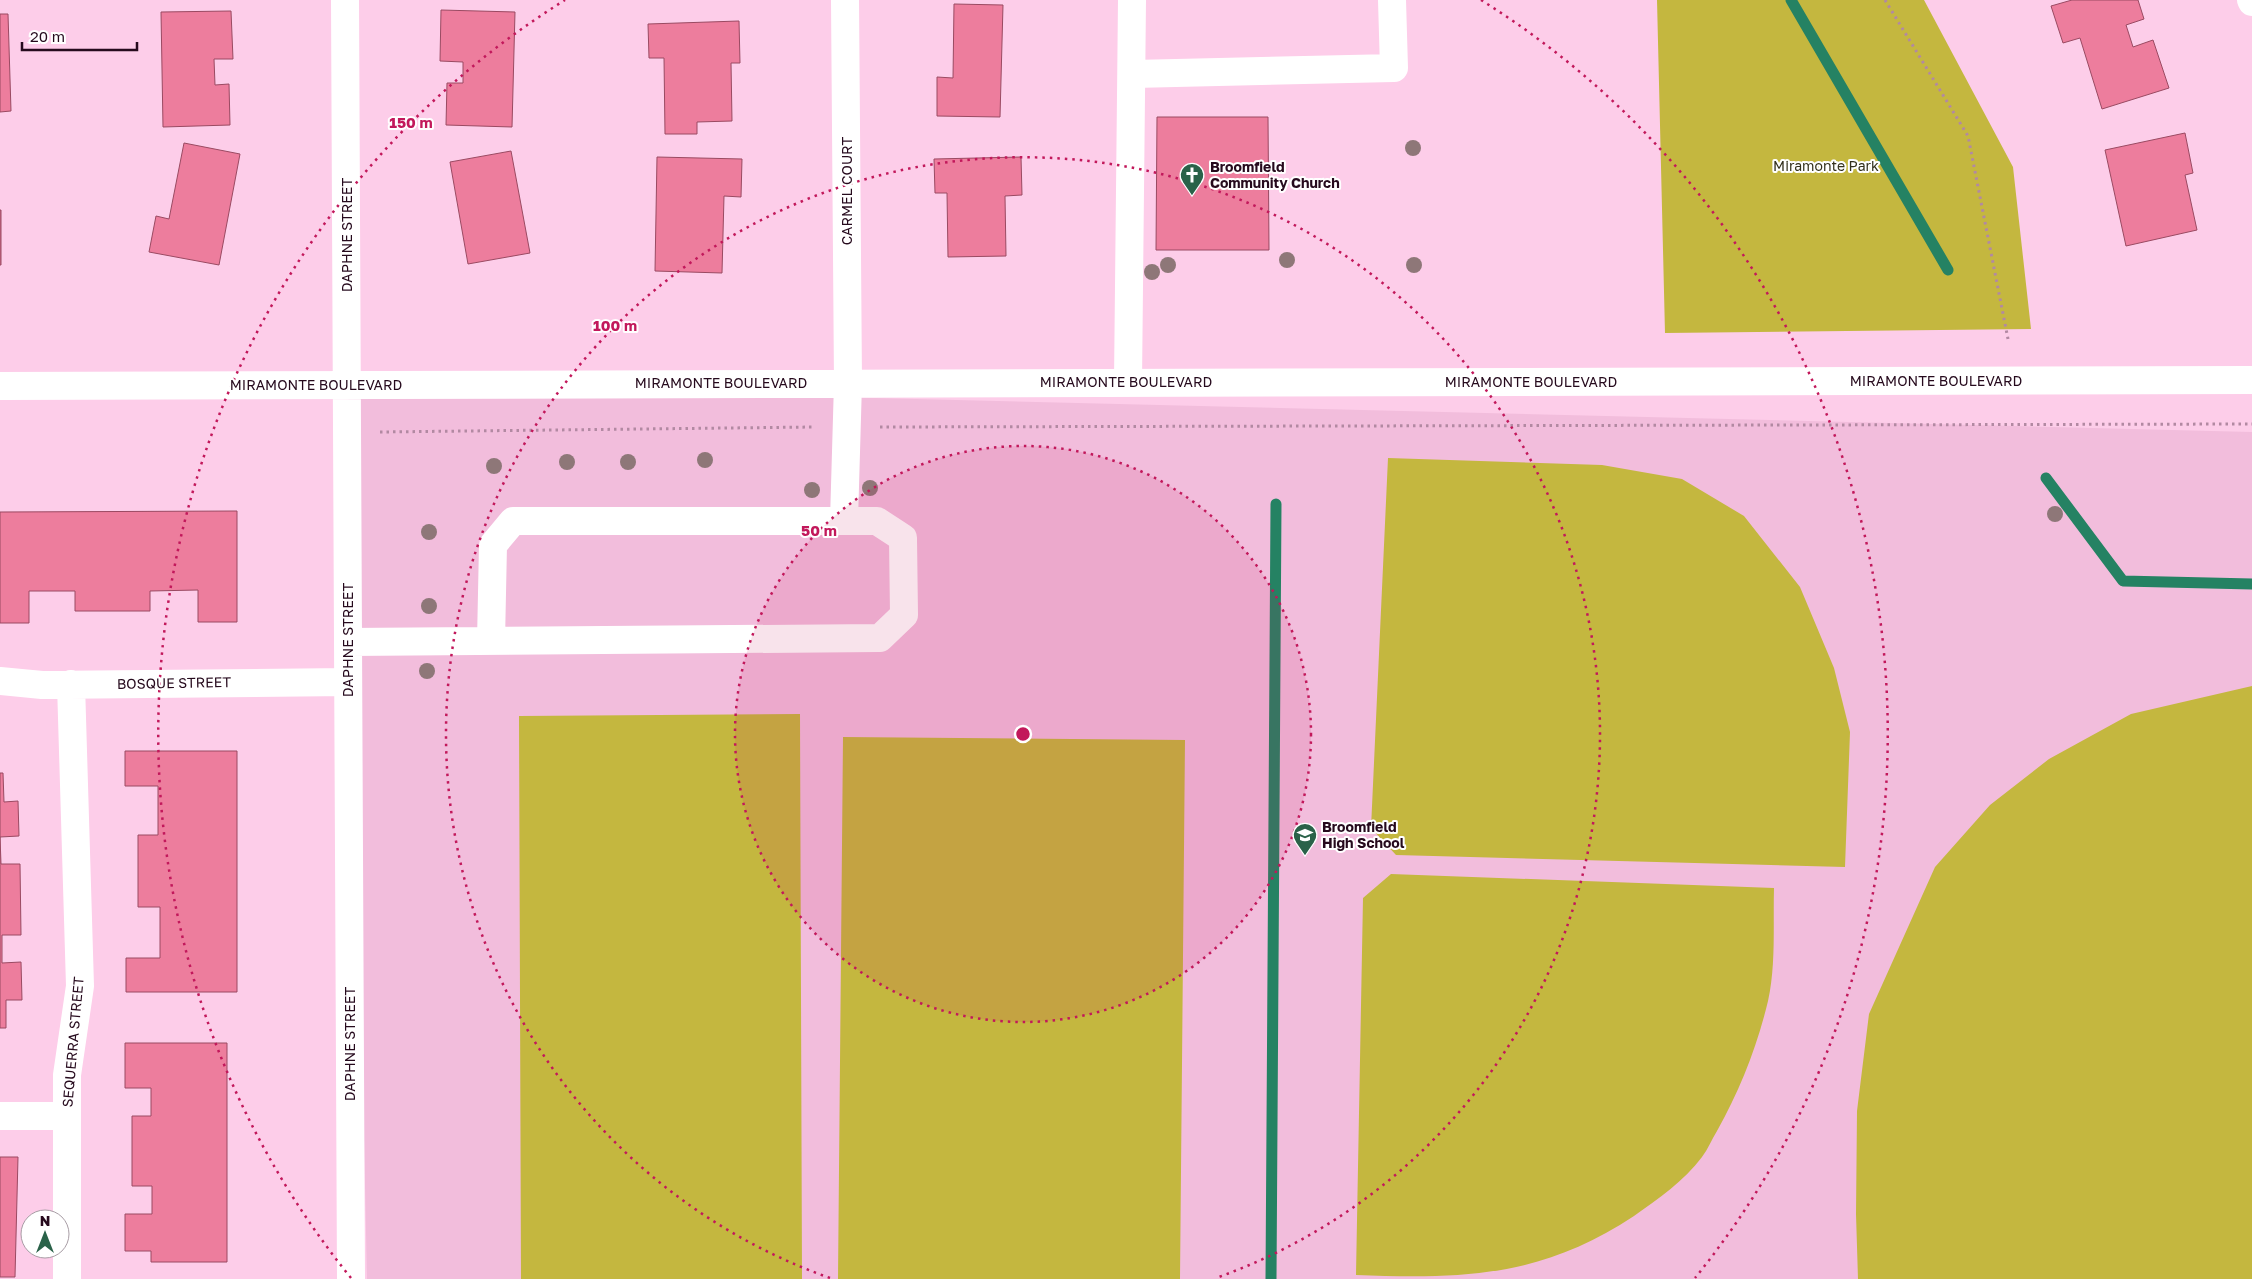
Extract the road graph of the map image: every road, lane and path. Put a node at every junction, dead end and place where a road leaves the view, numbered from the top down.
1 (346, 0) edge
2 (845, 0) edge
3 (1132, 0) edge
4 (1392, 0) edge
5 (1885, 0) edge
6 (1133, 74) junction
7 (2008, 339) dead end
8 (2252, 380) edge
9 (1128, 382) junction
10 (848, 383) junction
11 (348, 385) junction
12 (0, 386) edge
13 (2252, 424) edge
14 (847, 427) junction
15 (348, 433) junction
16 (844, 521) junction
17 (491, 641) junction
18 (348, 642) junction
19 (0, 681) edge
20 (348, 682) junction
21 (71, 684) junction
22 (0, 1116) edge
23 (67, 1116) junction
24 (67, 1279) edge
25 (351, 1279) edge

1 - 11 street, DAPHNE STREET
2 - 10 street, CARMEL COURT
3 - 6 street
4 - 6 street
5 - 7 path
6 - 9 street
8 - 9 street, MIRAMONTE BOULEVARD
9 - 10 street, MIRAMONTE BOULEVARD
10 - 11 street, MIRAMONTE BOULEVARD
10 - 14 street, CARMEL COURT
11 - 12 street, MIRAMONTE BOULEVARD
11 - 15 street, DAPHNE STREET
13 - 14 path
14 - 15 path
14 - 16 street, CARMEL COURT
15 - 18 street, DAPHNE STREET
16 - 17 street
16 - 17 street
17 - 18 street
18 - 20 street, DAPHNE STREET
19 - 21 street, BOSQUE STREET
20 - 21 street, BOSQUE STREET
20 - 25 street, DAPHNE STREET
21 - 23 street, SEQUERRA STREET
22 - 23 street
23 - 24 street, SEQUERRA STREET

